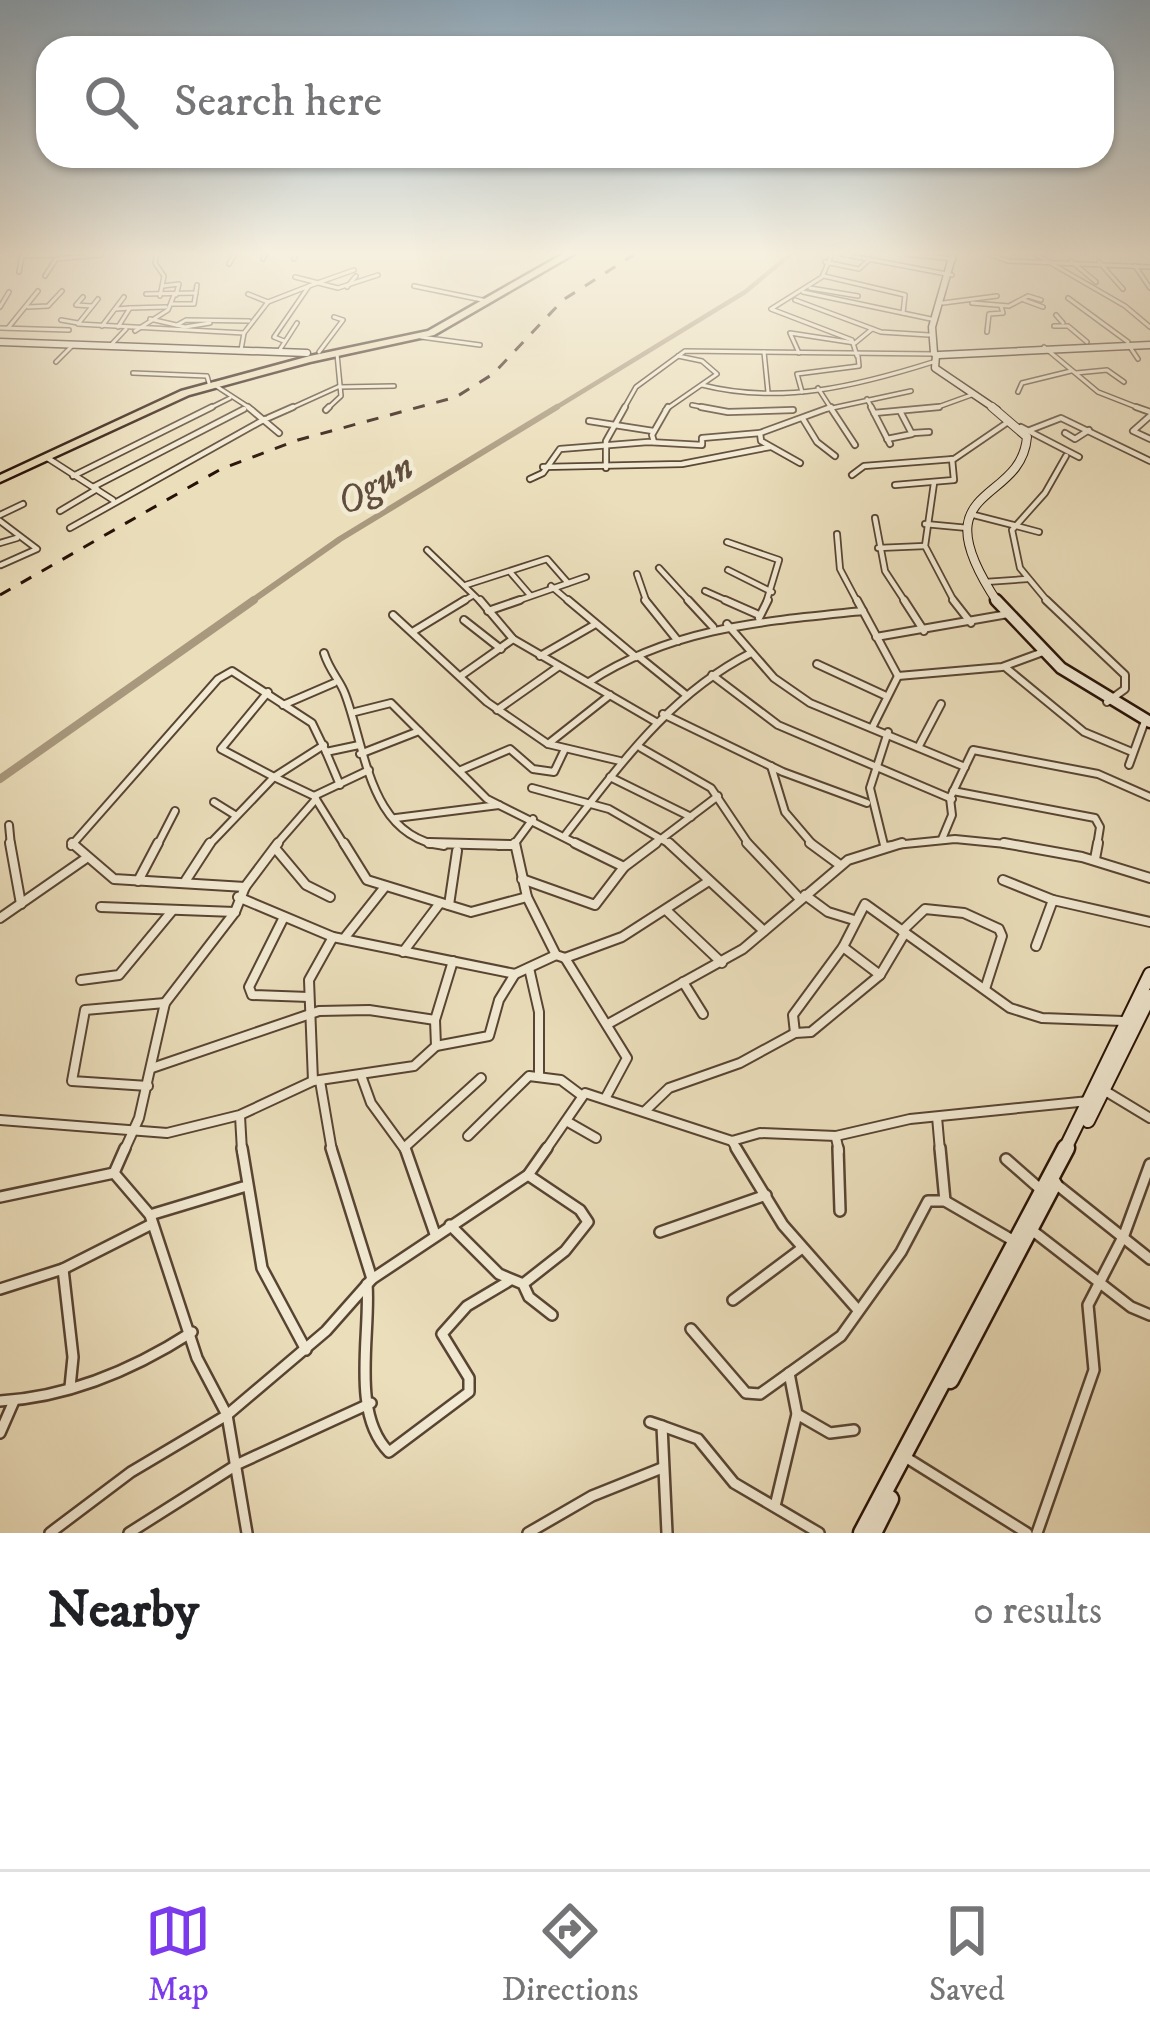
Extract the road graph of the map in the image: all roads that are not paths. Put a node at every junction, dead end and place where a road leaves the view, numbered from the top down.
1 (1066, 325) edge
2 (10, 326) edge
3 (98, 326) edge
4 (102, 326) joint
5 (142, 326) edge
6 (248, 326) edge
7 (282, 326) edge
8 (297, 326) edge
9 (336, 326) edge
10 (436, 326) edge
11 (442, 326) edge
12 (812, 326) edge
13 (865, 326) edge
14 (930, 326) edge
15 (933, 326) edge
16 (988, 326) edge
17 (1054, 326) dead end
18 (1060, 326) edge
19 (1105, 326) edge
20 (118, 327) joint
21 (0, 328) edge
22 (8, 328) junction
23 (872, 328) junction
24 (44, 329) junction
25 (126, 329) junction
26 (69, 330) dead end
27 (135, 331) junction
28 (987, 332) dead end
29 (244, 333) junction
30 (929, 335) junction
31 (422, 337) junction
32 (1087, 342) junction
33 (0, 343) edge
34 (855, 343) junction
35 (1128, 343) junction
36 (31, 344) junction
37 (1150, 344) edge
38 (73, 345) junction
39 (110, 346) junction
40 (480, 346) dead end
41 (1044, 347) junction
42 (241, 350) junction
43 (764, 352) junction
44 (799, 353) junction
45 (299, 354) junction
46 (337, 354) junction
47 (936, 355) junction
48 (678, 356) junction
49 (858, 356) junction
50 (1138, 359) dead end
51 (56, 362) dead end
52 (1072, 372) junction
53 (133, 373) dead end
54 (1124, 382) dead end
55 (211, 384) junction
56 (701, 385) junction
57 (394, 386) dead end
58 (340, 387) junction
59 (818, 388) junction
60 (911, 391) dead end
61 (768, 392) junction
62 (802, 392) junction
63 (1018, 392) dead end
64 (974, 394) junction
65 (230, 398) junction
66 (867, 399) junction
67 (692, 405) dead end
68 (834, 408) junction
69 (244, 409) junction
70 (326, 410) dead end
71 (793, 410) dead end
72 (900, 411) junction
73 (774, 412) junction
74 (874, 413) junction
75 (1150, 414) edge
76 (266, 419) junction
77 (803, 419) junction
78 (1011, 419) junction
79 (590, 421) dead end
80 (616, 422) junction
81 (791, 423) junction
82 (1025, 429) junction
83 (1089, 430) junction
84 (653, 431) junction
85 (929, 432) dead end
86 (279, 433) dead end
87 (913, 433) junction
88 (1065, 433) dead end
89 (760, 434) junction
90 (1150, 439) edge
91 (654, 442) junction
92 (690, 445) junction
93 (702, 445) junction
94 (856, 445) dead end
95 (604, 447) junction
96 (770, 447) junction
97 (836, 455) dead end
98 (1066, 455) dead end
99 (46, 457) junction
100 (1079, 457) dead end
101 (706, 459) junction
102 (952, 459) junction
103 (1150, 461) edge
104 (693, 463) junction
105 (800, 463) dead end
106 (543, 467) junction
107 (606, 468) junction
108 (852, 475) dead end
109 (73, 476) junction
110 (0, 477) edge
111 (530, 479) dead end
112 (934, 483) junction
113 (895, 485) dead end
114 (95, 488) junction
115 (115, 501) junction
116 (23, 504) dead end
117 (60, 511) dead end
118 (970, 514) junction
119 (0, 518) edge
120 (875, 518) dead end
121 (925, 524) junction
122 (1013, 525) junction
123 (70, 528) dead end
124 (968, 529) junction
125 (1039, 532) dead end
126 (837, 534) dead end
127 (20, 537) junction
128 (727, 542) dead end
129 (0, 543) edge
130 (925, 546) junction
131 (878, 548) junction
132 (427, 550) dead end
133 (2, 567) edge
134 (659, 568) dead end
135 (728, 570) dead end
136 (511, 573) junction
137 (638, 574) dead end
138 (586, 577) dead end
139 (1027, 579) junction
140 (985, 582) junction
141 (568, 583) junction
142 (466, 585) junction
143 (551, 586) junction
144 (705, 591) dead end
145 (772, 592) junction
146 (530, 595) junction
147 (472, 596) junction
148 (863, 610) junction
149 (488, 611) junction
150 (1009, 614) junction
151 (393, 615) dead end
152 (759, 617) junction
153 (464, 620) dead end
154 (971, 623) junction
155 (596, 624) junction
156 (728, 624) junction
157 (713, 627) junction
158 (414, 631) junction
159 (924, 631) junction
160 (876, 637) junction
161 (513, 639) junction
162 (678, 641) junction
163 (501, 649) junction
164 (1042, 652) junction
165 (324, 653) dead end
166 (751, 653) junction
167 (540, 656) junction
168 (637, 656) junction
169 (817, 664) dead end
170 (558, 667) junction
171 (1005, 667) junction
172 (462, 675) junction
173 (712, 675) junction
174 (898, 676) junction
175 (334, 682) junction
176 (589, 682) junction
177 (268, 692) junction
178 (685, 694) junction
179 (884, 694) junction
180 (610, 695) junction
181 (1107, 702) junction
182 (284, 704) junction
183 (940, 704) dead end
184 (496, 710) junction
185 (355, 712) junction
186 (663, 714) junction
187 (656, 722) junction
188 (1148, 722) edge
189 (872, 728) junction
190 (419, 731) junction
191 (888, 732) junction
192 (548, 744) junction
193 (920, 744) junction
194 (325, 748) junction
195 (639, 748) junction
196 (359, 750) junction
197 (564, 751) junction
198 (1132, 752) junction
199 (620, 761) junction
200 (873, 763) junction
201 (1129, 765) dead end
202 (771, 766) junction
203 (964, 767) junction
204 (368, 770) junction
205 (461, 770) junction
206 (274, 777) junction
207 (610, 777) junction
208 (340, 785) junction
209 (532, 788) dead end
210 (953, 795) junction
211 (718, 796) junction
212 (1150, 797) edge
213 (315, 798) junction
214 (594, 799) junction
215 (214, 802) dead end
216 (867, 803) junction
217 (499, 805) junction
218 (175, 811) dead end
219 (235, 814) junction
220 (691, 817) junction
221 (395, 818) junction
222 (533, 818) junction
223 (9, 826) dead end
224 (566, 834) junction
225 (668, 836) junction
226 (942, 839) junction
227 (513, 845) junction
228 (884, 845) junction
229 (275, 848) junction
230 (457, 851) junction
231 (85, 859) junction
232 (1095, 859) junction
233 (840, 865) junction
234 (624, 867) junction
235 (1150, 878) edge
236 (522, 879) junction
237 (186, 880) junction
238 (710, 880) junction
239 (1003, 880) dead end
240 (138, 881) junction
241 (244, 887) junction
242 (384, 888) junction
243 (238, 897) junction
244 (330, 897) dead end
245 (527, 897) junction
246 (803, 897) junction
247 (1053, 900) junction
248 (21, 904) junction
249 (445, 904) junction
250 (101, 907) dead end
251 (173, 908) junction
252 (666, 910) junction
253 (235, 912) junction
254 (284, 917) junction
255 (0, 918) edge
256 (854, 920) junction
257 (1150, 922) edge
258 (764, 932) junction
259 (904, 932) junction
260 (346, 936) junction
261 (333, 938) junction
262 (1036, 946) dead end
263 (843, 947) junction
264 (404, 952) junction
265 (561, 956) junction
266 (453, 961) junction
267 (722, 964) junction
268 (529, 968) junction
269 (514, 974) junction
270 (1150, 974) edge
271 (880, 975) junction
272 (81, 980) dead end
273 (683, 982) junction
274 (985, 989) junction
275 (1150, 996) edge
276 (309, 997) junction
277 (165, 1003) junction
278 (310, 1013) junction
279 (703, 1014) dead end
280 (435, 1020) junction
281 (1128, 1022) junction
282 (608, 1024) junction
283 (795, 1033) junction
284 (436, 1046) junction
285 (152, 1069) junction
286 (538, 1076) junction
287 (362, 1078) junction
288 (481, 1078) dead end
289 (316, 1081) junction
290 (148, 1086) junction
291 (1097, 1092) junction
292 (581, 1095) junction
293 (606, 1097) junction
294 (646, 1111) junction
295 (240, 1115) junction
296 (937, 1117) junction
297 (1150, 1118) edge
298 (0, 1120) edge
299 (568, 1122) junction
300 (133, 1131) junction
301 (468, 1136) dead end
302 (836, 1136) junction
303 (596, 1138) dead end
304 (732, 1142) junction
305 (405, 1147) junction
306 (1006, 1159) dead end
307 (1150, 1164) edge
308 (114, 1172) junction
309 (528, 1175) junction
310 (1047, 1186) junction
311 (243, 1187) junction
312 (766, 1196) junction
313 (0, 1197) edge
314 (945, 1201) junction
315 (840, 1211) dead end
316 (150, 1220) junction
317 (450, 1225) junction
318 (1030, 1229) junction
319 (660, 1232) dead end
320 (435, 1234) junction
321 (1124, 1235) junction
322 (1014, 1240) junction
323 (801, 1250) junction
324 (1150, 1259) edge
325 (63, 1269) junction
326 (503, 1280) junction
327 (1102, 1280) junction
328 (370, 1282) junction
329 (523, 1284) junction
330 (0, 1289) edge
331 (733, 1300) dead end
332 (858, 1310) junction
333 (552, 1315) dead end
334 (1150, 1315) edge
335 (691, 1329) dead end
336 (192, 1332) junction
337 (306, 1350) junction
338 (789, 1373) junction
339 (70, 1388) junction
340 (0, 1400) edge
341 (14, 1401) junction
342 (370, 1403) junction
343 (227, 1414) junction
344 (797, 1414) junction
345 (854, 1430) dead end
346 (0, 1433) edge
347 (910, 1460) junction
348 (238, 1464) junction
349 (662, 1468) junction
350 (775, 1506) junction
351 (872, 1532) edge
352 (50, 1533) edge
353 (129, 1533) edge
354 (247, 1533) edge
355 (528, 1533) edge
356 (667, 1533) edge
357 (819, 1533) edge
358 (1027, 1533) edge
359 (1037, 1533) edge

1 - 32 street
2 - 22 street
3 - 4 street
4 - 20 street
5 - 27 street
6 - 29 street
7 - 45 street
8 - 45 street
9 - 45 street
10 - 45 highway
11 - 31 highway
12 - 34 street
13 - 23 street
14 - 30 main road
15 - 47 main road
16 - 28 street
17 - 18 street
19 - 35 street
20 - 25 street
21 - 22 street
22 - 24 street
23 - 30 street
23 - 34 street
24 - 26 street
24 - 36 street
25 - 27 street
25 - 39 street
27 - 29 street
29 - 42 street
30 - 47 main road
31 - 40 street
31 - 46 highway
32 - 35 main road
32 - 47 main road
33 - 36 main road
34 - 44 street
34 - 49 street
35 - 37 main road
35 - 41 main road
35 - 50 street
36 - 38 main road
38 - 39 main road
38 - 51 street
39 - 42 main road
41 - 47 main road
41 - 52 street
42 - 45 main road
43 - 44 street
43 - 48 street
43 - 61 street
44 - 49 street
45 - 46 highway
45 - 55 highway
46 - 58 street
47 - 49 street
47 - 59 street
47 - 64 main road
48 - 56 street
48 - 80 street
49 - 62 street
52 - 54 street
52 - 63 street
52 - 75 street
53 - 55 street
55 - 65 street
55 - 99 highway
55 - 110 highway
56 - 61 street
56 - 84 street
57 - 58 street
58 - 70 street
58 - 76 street
59 - 62 street
59 - 68 street
60 - 66 street
61 - 62 street
64 - 72 street
64 - 78 main road
65 - 69 street
65 - 109 street
66 - 68 street
66 - 74 street
67 - 73 street
68 - 77 street
68 - 94 street
69 - 76 street
69 - 114 street
71 - 73 street
72 - 74 street
72 - 87 street
73 - 81 street
74 - 87 street
75 - 90 street
76 - 86 street
76 - 115 street
77 - 81 street
77 - 97 street
78 - 82 main road
78 - 102 street
79 - 80 street
80 - 84 street
80 - 95 street
81 - 89 street
82 - 83 street
82 - 100 street
82 - 118 main road
83 - 88 street
83 - 103 street
84 - 91 street
85 - 87 street
89 - 93 street
89 - 96 street
91 - 92 street
91 - 95 street
92 - 93 street
92 - 104 street
93 - 101 street
95 - 106 street
95 - 107 street
96 - 101 street
96 - 105 street
98 - 122 street
99 - 109 street
99 - 110 highway
101 - 104 street
102 - 108 street
102 - 112 street
104 - 107 street
106 - 107 street
106 - 111 street
109 - 114 street
112 - 113 street
112 - 121 street
114 - 115 street
114 - 117 street
115 - 123 street
116 - 119 street
118 - 122 street
118 - 124 main road
119 - 127 street
120 - 131 street
121 - 124 street
121 - 130 street
122 - 125 street
122 - 139 street
124 - 140 main road
126 - 148 street
127 - 129 street
127 - 133 street
128 - 145 street
130 - 131 street
130 - 154 street
131 - 159 street
132 - 142 street
134 - 157 street
135 - 145 street
136 - 141 street
136 - 142 street
136 - 146 street
137 - 162 street
138 - 141 street
139 - 140 street
139 - 181 street
140 - 150 main road
141 - 143 street
142 - 147 street
143 - 146 street
143 - 155 street
144 - 152 street
145 - 152 street
146 - 149 street
147 - 149 street
147 - 158 street
148 - 152 street
148 - 160 street
149 - 161 street
150 - 154 street
150 - 164 main road
151 - 158 street
152 - 156 street
153 - 163 street
154 - 159 street
155 - 167 street
155 - 168 street
156 - 157 street
156 - 166 street
157 - 162 street
158 - 172 street
159 - 160 street
160 - 174 street
161 - 163 street
161 - 167 street
162 - 168 street
163 - 172 street
164 - 171 street
164 - 181 main road
165 - 175 street
166 - 173 street
166 - 189 street
167 - 170 street
168 - 176 street
168 - 178 street
169 - 179 street
170 - 176 street
170 - 184 street
171 - 174 street
171 - 198 street
172 - 184 street
173 - 178 street
173 - 200 street
174 - 179 street
175 - 182 street
175 - 185 street
176 - 180 street
177 - 182 street
177 - 206 street
177 - 231 street
178 - 186 street
179 - 189 street
180 - 187 street
180 - 192 street
181 - 188 main road
182 - 194 street
183 - 193 street
184 - 192 street
185 - 190 street
185 - 196 street
186 - 187 street
186 - 202 street
187 - 195 street
188 - 198 street
189 - 191 street
190 - 196 street
190 - 205 street
191 - 193 street
191 - 200 street
192 - 197 street
193 - 203 street
194 - 196 street
194 - 206 street
194 - 208 street
195 - 199 street
195 - 211 street
196 - 204 street
197 - 199 street
197 - 205 street
198 - 201 street
199 - 207 street
200 - 210 street
200 - 216 street
202 - 216 street
202 - 233 street
203 - 210 street
203 - 212 street
204 - 208 street
204 - 221 street
205 - 217 street
206 - 213 street
206 - 219 street
207 - 214 street
207 - 220 street
208 - 213 street
209 - 214 street
210 - 226 street
210 - 232 street
211 - 220 street
211 - 246 street
213 - 229 street
213 - 242 street
214 - 224 street
214 - 225 street
215 - 219 street
216 - 228 street
217 - 221 street
217 - 222 street
218 - 240 street
219 - 237 street
220 - 225 street
221 - 230 street
222 - 224 street
222 - 227 street
223 - 248 street
224 - 234 street
225 - 234 street
225 - 238 street
226 - 228 street
226 - 232 street
227 - 230 street
227 - 236 street
228 - 233 street
229 - 241 street
229 - 244 street
230 - 249 street
231 - 240 street
231 - 248 street
232 - 235 street
233 - 246 street
234 - 236 street
236 - 245 street
237 - 240 street
237 - 241 street
238 - 252 street
238 - 258 street
239 - 247 street
241 - 243 street
242 - 249 street
242 - 260 street
243 - 253 street
243 - 254 street
245 - 249 street
245 - 265 street
246 - 256 street
246 - 258 street
247 - 257 street
247 - 262 street
248 - 255 street
249 - 264 street
250 - 251 street
251 - 253 street
251 - 272 street
252 - 265 street
252 - 267 street
253 - 277 street
254 - 261 street
254 - 276 street
256 - 259 street
256 - 263 street
258 - 267 street
259 - 271 street
259 - 274 street
259 - 274 street
260 - 261 street
260 - 264 street
261 - 276 street
263 - 271 street
263 - 283 street
264 - 266 street
265 - 268 street
265 - 282 street
266 - 269 street
266 - 280 street
267 - 273 street
268 - 269 street
268 - 286 street
269 - 284 street
270 - 281 main road
271 - 283 street
273 - 279 street
273 - 282 street
274 - 281 street
275 - 291 main road
276 - 278 street
277 - 285 street
277 - 290 street
278 - 280 street
278 - 285 street
278 - 289 street
280 - 284 street
281 - 291 main road
282 - 293 street
283 - 294 street
284 - 287 street
285 - 290 street
286 - 292 street
286 - 301 street
287 - 289 street
287 - 305 street
288 - 305 street
289 - 295 street
289 - 328 street
290 - 300 street
291 - 296 street
291 - 297 street
291 - 310 main road
292 - 293 street
292 - 299 street
293 - 294 street
294 - 304 street
295 - 300 street
295 - 311 street
296 - 302 street
296 - 314 street
298 - 300 street
299 - 303 street
299 - 309 street
300 - 308 street
302 - 304 street
302 - 315 street
304 - 312 street
305 - 320 street
306 - 310 street
307 - 321 street
308 - 313 street
308 - 316 street
309 - 317 street
309 - 329 street
310 - 318 main road
310 - 321 street
310 - 322 main road
311 - 316 street
311 - 337 street
312 - 319 street
312 - 323 street
314 - 322 street
314 - 332 street
316 - 325 street
316 - 336 street
317 - 320 street
317 - 326 street
318 - 327 street
318 - 347 main road
320 - 328 street
321 - 324 street
321 - 327 street
322 - 351 main road
323 - 331 street
323 - 332 street
325 - 330 street
325 - 339 street
326 - 329 street
326 - 342 street
327 - 334 street
327 - 359 street
328 - 337 street
328 - 342 street
329 - 333 street
332 - 338 street
335 - 338 street
336 - 339 street
336 - 343 street
337 - 343 street
338 - 344 street
339 - 341 street
340 - 341 street
341 - 346 street
342 - 348 street
343 - 348 street
343 - 352 street
344 - 345 street
344 - 350 street
347 - 351 main road
347 - 358 street
348 - 353 street
348 - 354 street
349 - 350 street
349 - 355 street
349 - 356 street
350 - 357 street

